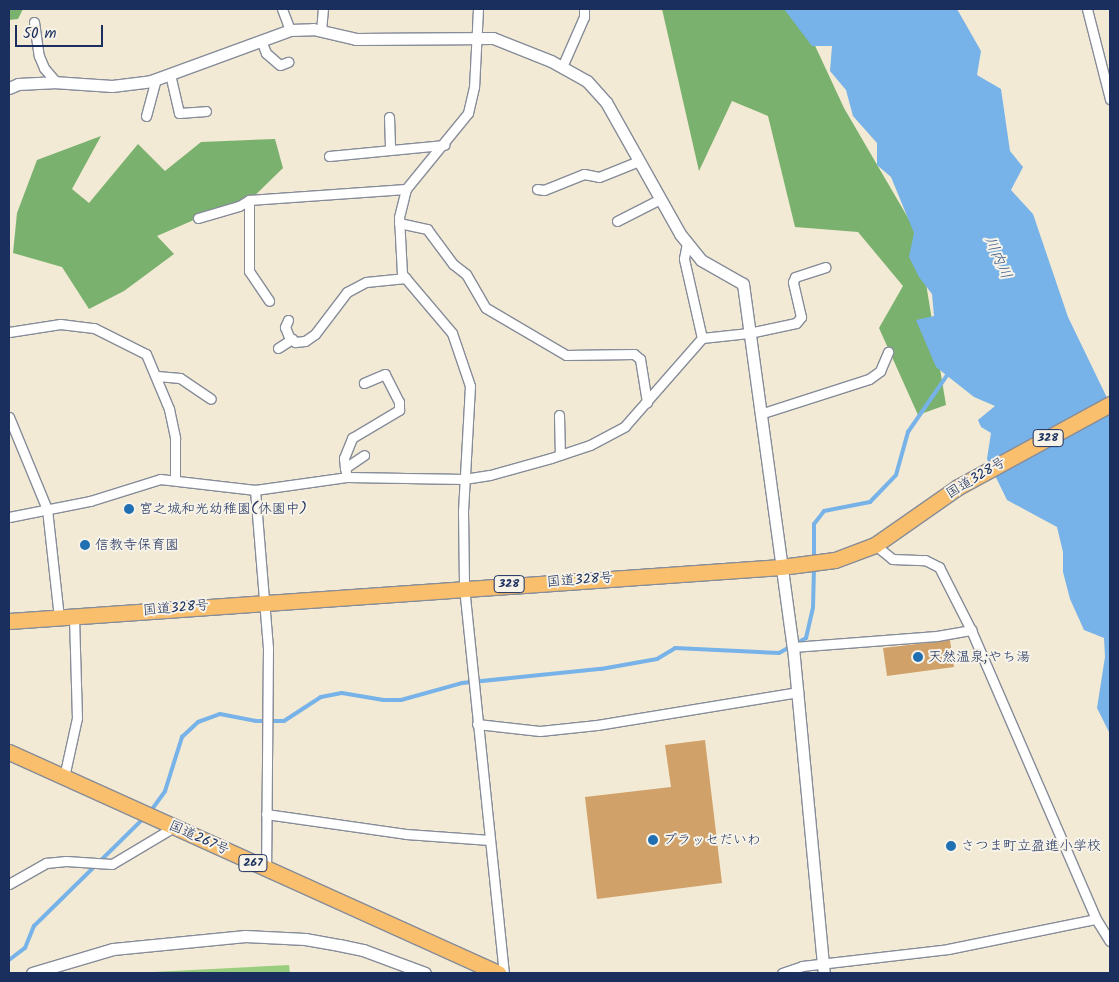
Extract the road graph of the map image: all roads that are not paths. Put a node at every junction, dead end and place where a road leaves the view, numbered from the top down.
1 (282, 9) edge
2 (323, 9) edge
3 (478, 9) edge
4 (584, 9) edge
5 (1087, 9) edge
6 (34, 22) dead end
7 (290, 30) junction
8 (321, 31) junction
9 (477, 36) junction
10 (261, 40) junction
11 (288, 62) dead end
12 (562, 67) junction
13 (170, 74) junction
14 (156, 79) junction
15 (1108, 80) edge
16 (56, 82) junction
17 (9, 88) edge
18 (1110, 99) edge
19 (206, 111) dead end
20 (146, 116) dead end
21 (389, 117) dead end
22 (444, 145) junction
23 (390, 149) junction
24 (329, 156) dead end
25 (639, 161) junction
26 (406, 189) junction
27 (537, 189) dead end
28 (660, 199) junction
29 (249, 200) junction
30 (198, 218) dead end
31 (617, 221) dead end
32 (399, 223) junction
33 (687, 243) junction
34 (825, 267) dead end
35 (406, 278) junction
36 (269, 301) dead end
37 (288, 320) dead end
38 (9, 332) edge
39 (749, 333) junction
40 (702, 338) junction
41 (292, 339) junction
42 (278, 348) dead end
43 (888, 352) dead end
44 (157, 376) junction
45 (364, 383) dead end
46 (211, 399) dead end
47 (647, 402) junction
48 (1110, 404) edge
49 (760, 414) junction
50 (558, 416) dead end
51 (9, 417) edge
52 (364, 455) dead end
53 (560, 455) junction
54 (347, 473) junction
55 (175, 479) junction
56 (464, 479) junction
57 (255, 490) junction
58 (47, 509) junction
59 (9, 517) edge
60 (875, 545) junction
61 (781, 567) junction
62 (464, 587) junction
63 (265, 601) junction
64 (66, 616) junction
65 (9, 621) edge
66 (971, 630) junction
67 (793, 647) junction
68 (798, 692) junction
69 (477, 724) junction
70 (9, 752) edge
71 (64, 777) junction
72 (266, 814) junction
73 (174, 827) junction
74 (490, 840) junction
75 (266, 868) junction
76 (9, 884) edge
77 (1096, 919) junction
78 (1110, 941) edge
79 (824, 968) edge
80 (32, 973) edge
81 (425, 973) edge
82 (498, 973) edge
83 (504, 973) edge
84 (782, 973) edge

1 - 7 street
2 - 8 street
3 - 9 street
4 - 12 street
5 - 15 street
6 - 16 street
7 - 8 street
7 - 10 street
8 - 9 street
9 - 12 street
9 - 22 street
10 - 11 street
10 - 13 street
12 - 25 street
13 - 14 street
13 - 19 street
14 - 16 street
14 - 20 street
15 - 18 street
16 - 17 street
21 - 23 street
22 - 23 street
22 - 26 street
23 - 24 street
25 - 27 street
25 - 28 street
26 - 29 street
26 - 32 street
28 - 31 street
28 - 33 street
29 - 30 street
29 - 36 street
32 - 35 street
32 - 47 street
33 - 39 street
33 - 40 street
34 - 39 street
35 - 41 street
35 - 56 street
37 - 41 street
38 - 44 street
39 - 40 street
39 - 49 street
40 - 47 street
41 - 42 street
43 - 49 street
44 - 46 street
44 - 55 street
45 - 54 street
47 - 53 street
48 - 60 highway, 国道328号 / 328
49 - 61 street
50 - 53 street
51 - 58 street
52 - 54 street
53 - 56 street
54 - 56 street
54 - 57 street
55 - 57 street
55 - 58 street
56 - 62 street
57 - 63 street
58 - 59 street
58 - 64 street
60 - 61 highway, 国道328号 / 328
60 - 66 street
61 - 62 highway, 国道328号 / 328
61 - 67 street
62 - 63 highway, 国道328号 / 328
62 - 69 street
63 - 64 highway, 国道328号 / 328
63 - 72 street
64 - 65 highway, 国道328号 / 328
64 - 71 street
66 - 67 street
66 - 77 street
67 - 68 street
68 - 69 street
68 - 79 street
69 - 74 street
70 - 71 highway, 国道267号 / 267
71 - 73 highway, 国道267号 / 267
72 - 74 street
72 - 75 street
73 - 75 highway, 国道267号 / 267
73 - 76 street
74 - 83 street
75 - 82 highway, 国道267号 / 267
77 - 78 street
77 - 79 street
79 - 84 street
80 - 81 street

